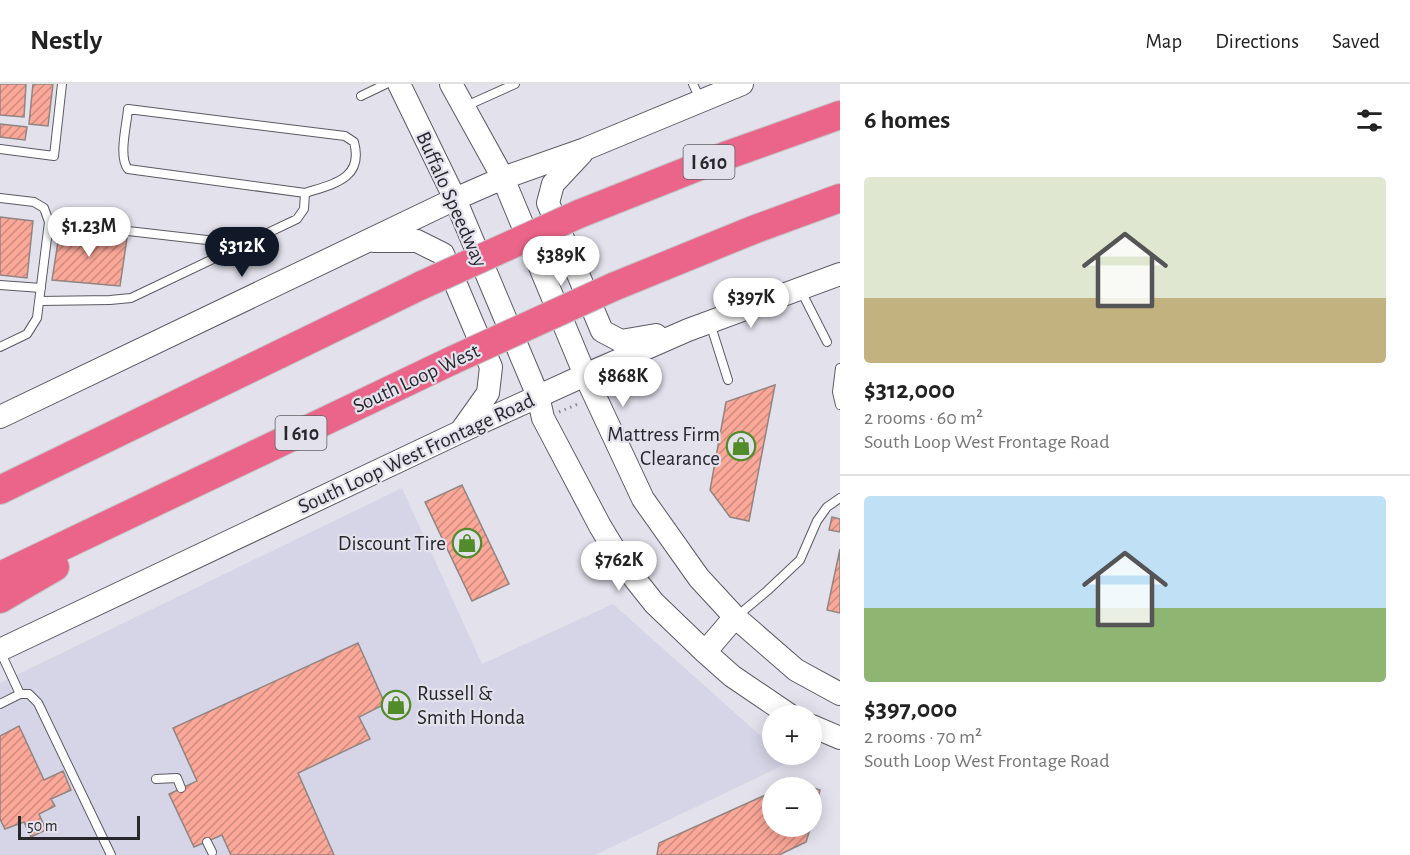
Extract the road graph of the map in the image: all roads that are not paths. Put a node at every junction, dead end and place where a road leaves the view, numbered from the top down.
1 (62, 84) edge
2 (386, 84) edge
3 (399, 84) edge
4 (451, 84) edge
5 (515, 84) edge
6 (742, 84) edge
7 (696, 92) edge
8 (360, 96) dead end
9 (464, 107) junction
10 (840, 115) edge
11 (0, 149) edge
12 (585, 150) junction
13 (503, 178) junction
14 (305, 193) junction
15 (0, 198) edge
16 (840, 198) edge
17 (455, 199) junction
18 (48, 222) junction
19 (366, 241) junction
20 (244, 244) junction
21 (840, 274) edge
22 (0, 285) edge
23 (41, 288) junction
24 (800, 289) junction
25 (39, 301) junction
26 (710, 322) junction
27 (688, 330) junction
28 (828, 342) dead end
29 (0, 347) edge
30 (840, 368) edge
31 (585, 375) junction
32 (728, 380) dead end
33 (538, 396) junction
34 (840, 405) edge
35 (156, 414) junction
36 (0, 417) edge
37 (460, 432) junction
38 (0, 476) edge
39 (0, 490) edge
40 (840, 498) edge
41 (148, 506) junction
42 (0, 576) edge
43 (0, 599) edge
44 (735, 617) junction
45 (0, 650) edge
46 (705, 652) junction
47 (20, 694) junction
48 (840, 694) edge
49 (0, 704) edge
50 (775, 705) edge
51 (822, 730) edge
52 (840, 738) edge
53 (156, 779) dead end
54 (182, 788) dead end
55 (207, 842) dead end
56 (212, 852) dead end
57 (111, 855) edge

1 - 11 lane
2 - 8 lane
3 - 17 main road, Buffalo Speedway
4 - 9 main road
5 - 9 lane
6 - 7 main road
7 - 12 main road
9 - 13 main road
10 - 35 highway, I 610, bridge
12 - 13 main road
12 - 27 main road
13 - 17 main road
13 - 31 main road
14 - 14 lane
14 - 20 lane
15 - 18 lane
16 - 41 highway, South Loop West / I 610, bridge
17 - 19 main road
17 - 33 main road, Buffalo Speedway
18 - 20 lane
18 - 23 lane
19 - 36 main road
19 - 37 main road
20 - 25 lane
21 - 24 main road, South Loop West Frontage Road
22 - 23 lane
23 - 25 lane
24 - 26 main road, South Loop West Frontage Road
24 - 28 lane
25 - 29 lane
26 - 27 main road, South Loop West Frontage Road
26 - 32 lane
27 - 31 main road, South Loop West Frontage Road
30 - 34 lane
31 - 33 main road, South Loop West Frontage Road
31 - 44 main road
33 - 37 main road, South Loop West Frontage Road
33 - 46 main road, Buffalo Speedway
35 - 38 highway
35 - 39 highway, I 610
37 - 45 main road, South Loop West Frontage Road
40 - 44 lane
41 - 42 highway, South Loop West / I 610
41 - 43 highway
44 - 46 main road
44 - 48 main road
45 - 47 lane
46 - 50 main road, Buffalo Speedway
47 - 49 lane
47 - 57 lane
51 - 52 main road
53 - 54 lane
55 - 56 lane

